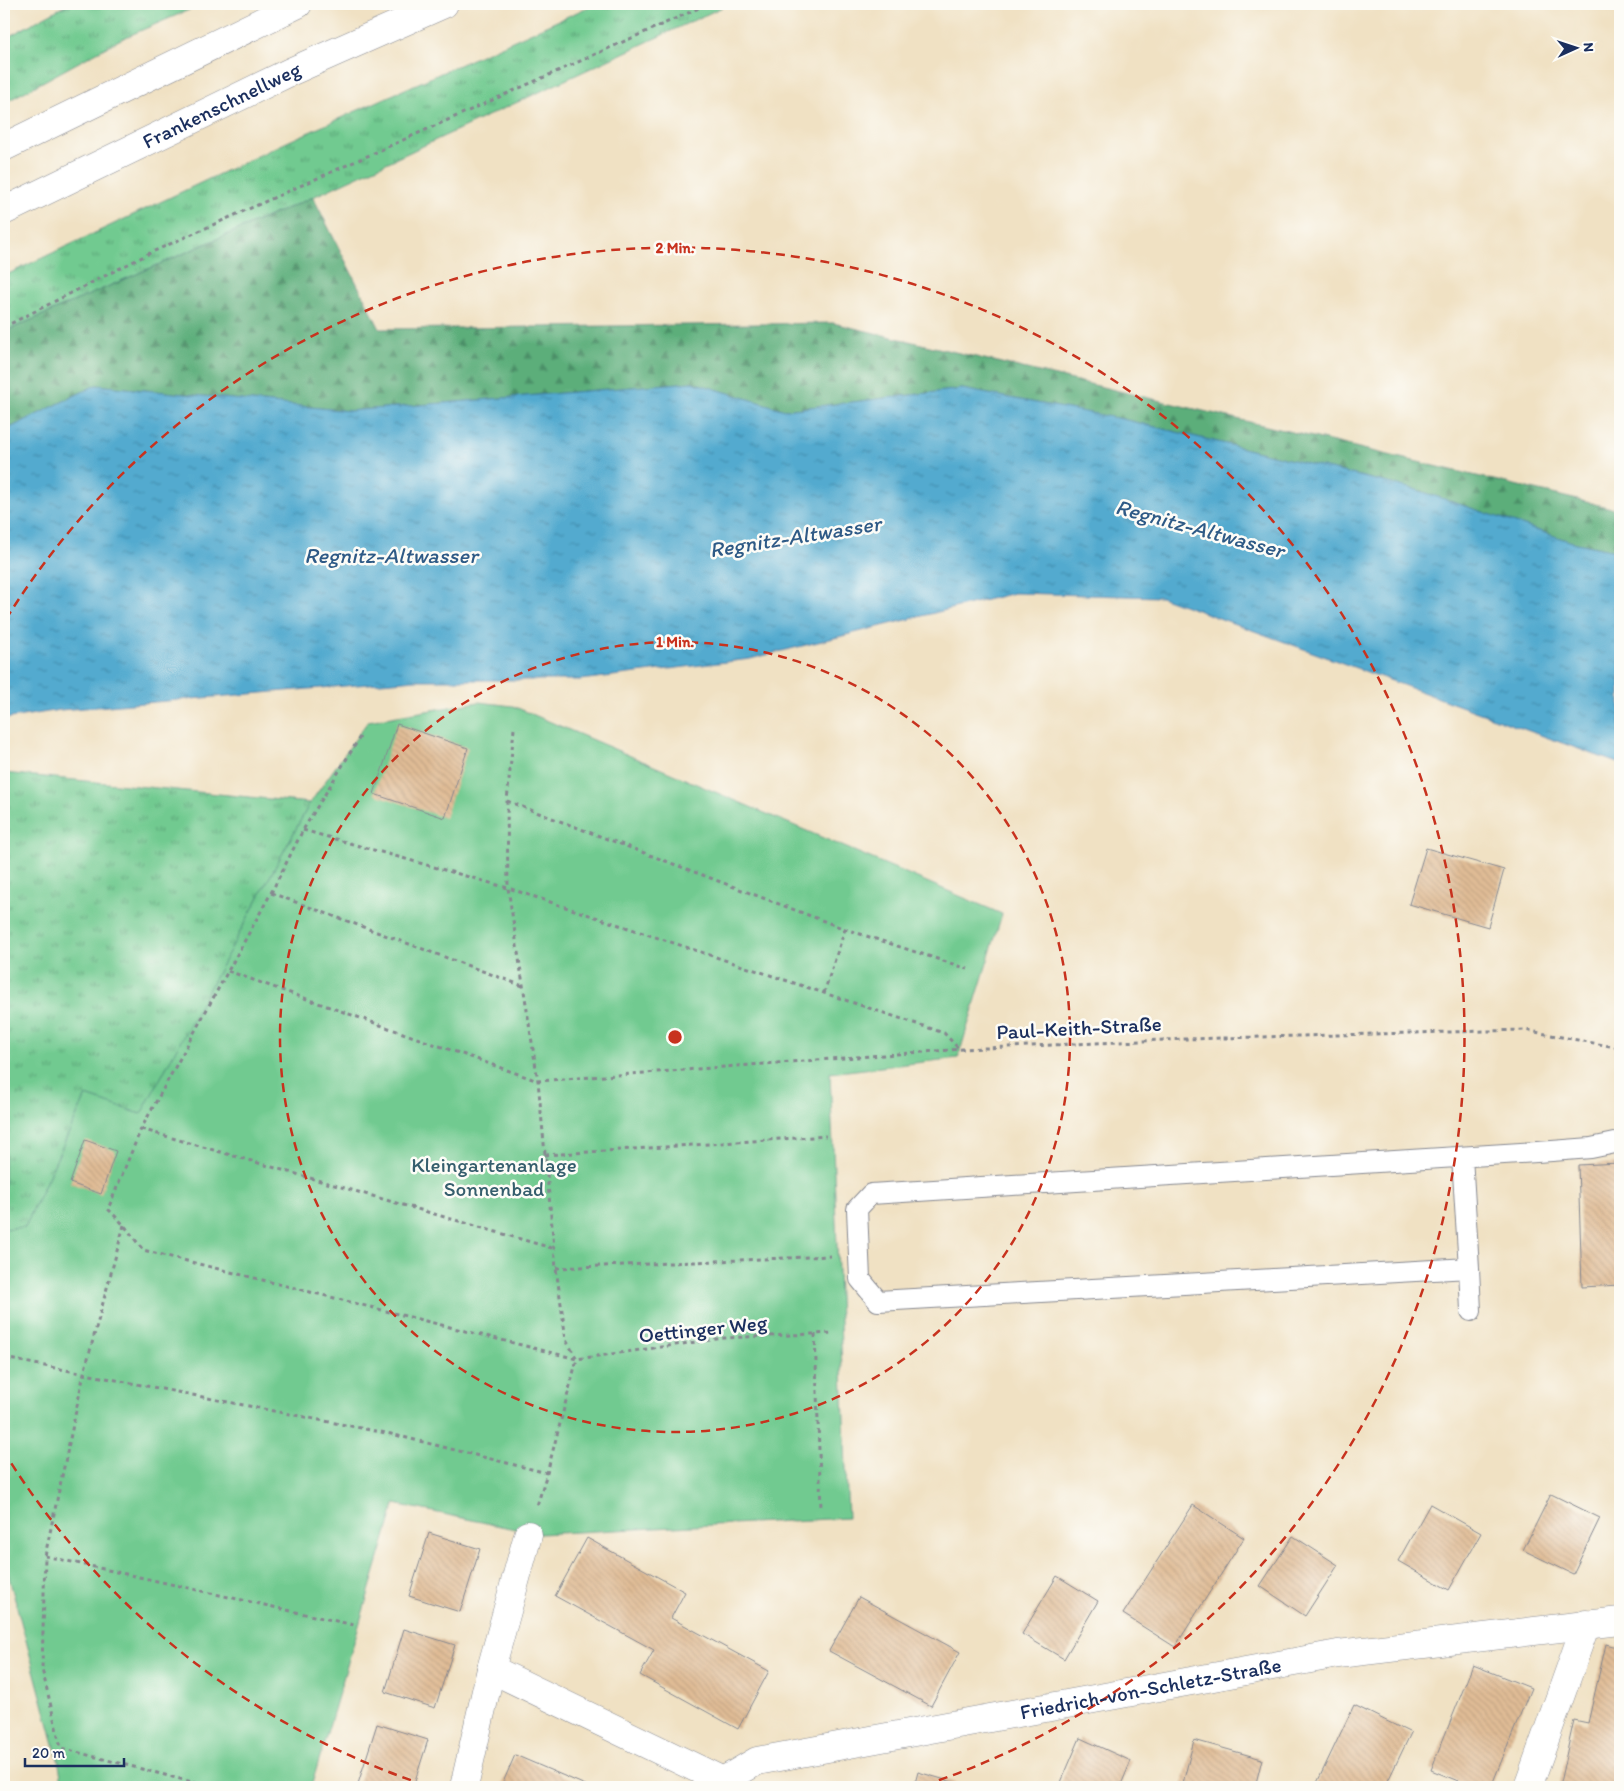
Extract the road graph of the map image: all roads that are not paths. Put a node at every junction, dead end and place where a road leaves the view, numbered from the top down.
1 (298, 4) edge
2 (444, 4) edge
3 (4, 147) edge
4 (4, 211) edge
5 (1620, 1142) edge
6 (1462, 1157) junction
7 (1469, 1268) junction
8 (1471, 1311) dead end
9 (528, 1535) road end
10 (1620, 1621) edge
11 (1586, 1624) junction
12 (491, 1669) junction
13 (722, 1784) edge
14 (464, 1787) edge
15 (1528, 1787) edge

1 - 3 main road
2 - 4 main road, Frankenschnellweg
5 - 6 lane
6 - 7 lane
6 - 7 lane
7 - 8 lane
9 - 12 main road
10 - 11 main road, Friedrich-von-Schletz-Straße
11 - 13 main road, Friedrich-von-Schletz-Straße
11 - 15 main road
12 - 13 main road, Friedrich-von-Schletz-Straße
12 - 14 main road

